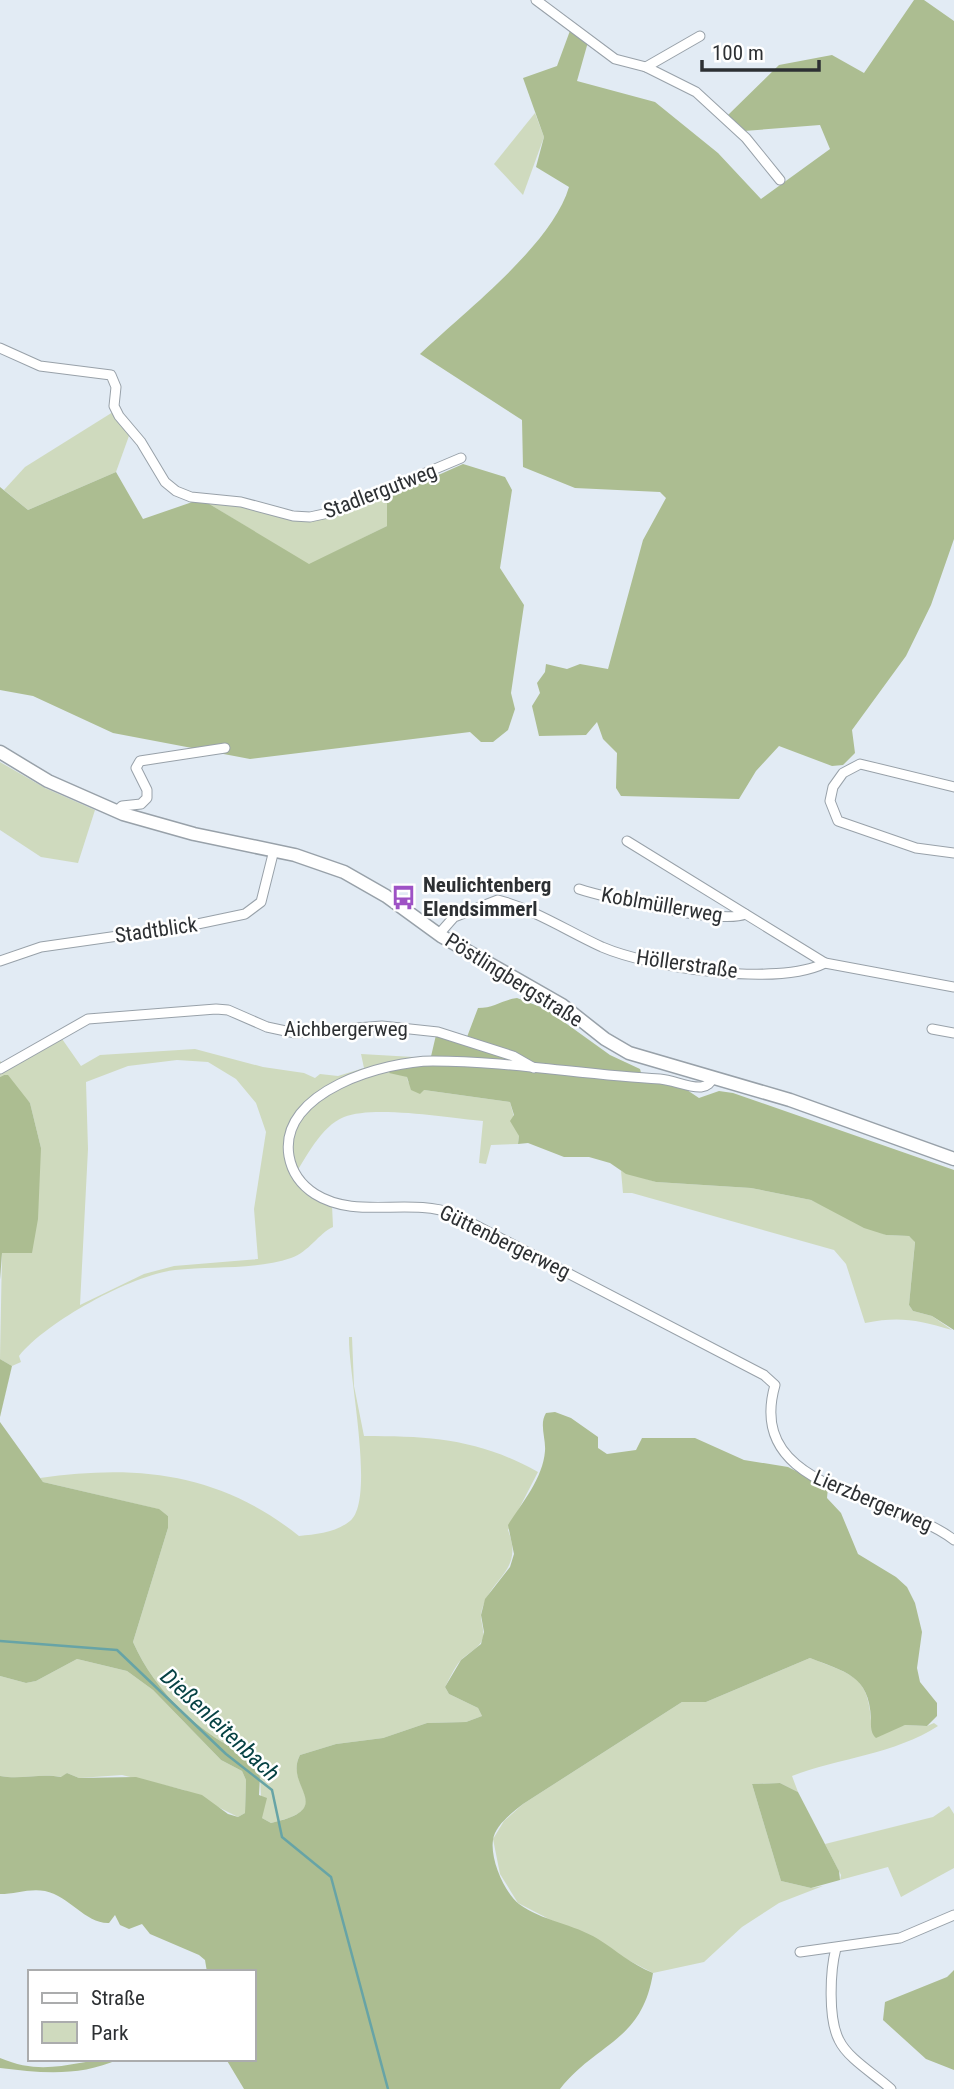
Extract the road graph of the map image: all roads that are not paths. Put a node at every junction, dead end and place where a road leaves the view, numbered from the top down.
1 (536, 0) edge
2 (699, 36) dead end
3 (646, 67) junction
4 (780, 180) dead end
5 (0, 348) edge
6 (461, 458) dead end
7 (225, 748) dead end
8 (0, 752) edge
9 (954, 787) edge
10 (117, 811) junction
11 (627, 841) dead end
12 (274, 852) junction
13 (954, 853) edge
14 (579, 889) dead end
15 (745, 914) junction
16 (439, 934) junction
17 (0, 961) edge
18 (825, 963) junction
19 (954, 987) edge
20 (932, 1029) dead end
21 (954, 1033) edge
22 (0, 1069) edge
23 (534, 1069) junction
24 (713, 1078) junction
25 (953, 1157) edge
26 (775, 1385) joint
27 (954, 1540) edge
28 (954, 1915) edge
29 (836, 1948) junction
30 (800, 1952) dead end
31 (891, 2089) edge

1 - 3 street
2 - 3 street
3 - 4 street
5 - 6 street, Stadlergutweg
7 - 10 street
8 - 10 main road, Pöstlingbergstraße
9 - 13 street
10 - 12 main road, Pöstlingbergstraße
11 - 15 street, Koblmüllerweg
12 - 16 main road, Pöstlingbergstraße
12 - 17 street, Stadtblick
14 - 15 street, Koblmüllerweg
15 - 18 street, Koblmüllerweg
16 - 18 street, Höllerstraße
16 - 24 main road, Pöstlingbergstraße
18 - 19 street, Höllerstraße
20 - 21 street
22 - 23 street, Aichbergerweg
23 - 24 street, Güttenbergerweg
23 - 26 street, Güttenbergerweg
24 - 25 main road, Pöstlingbergstraße
26 - 27 street, Lierzbergerweg
28 - 29 street
29 - 30 street
29 - 31 street

